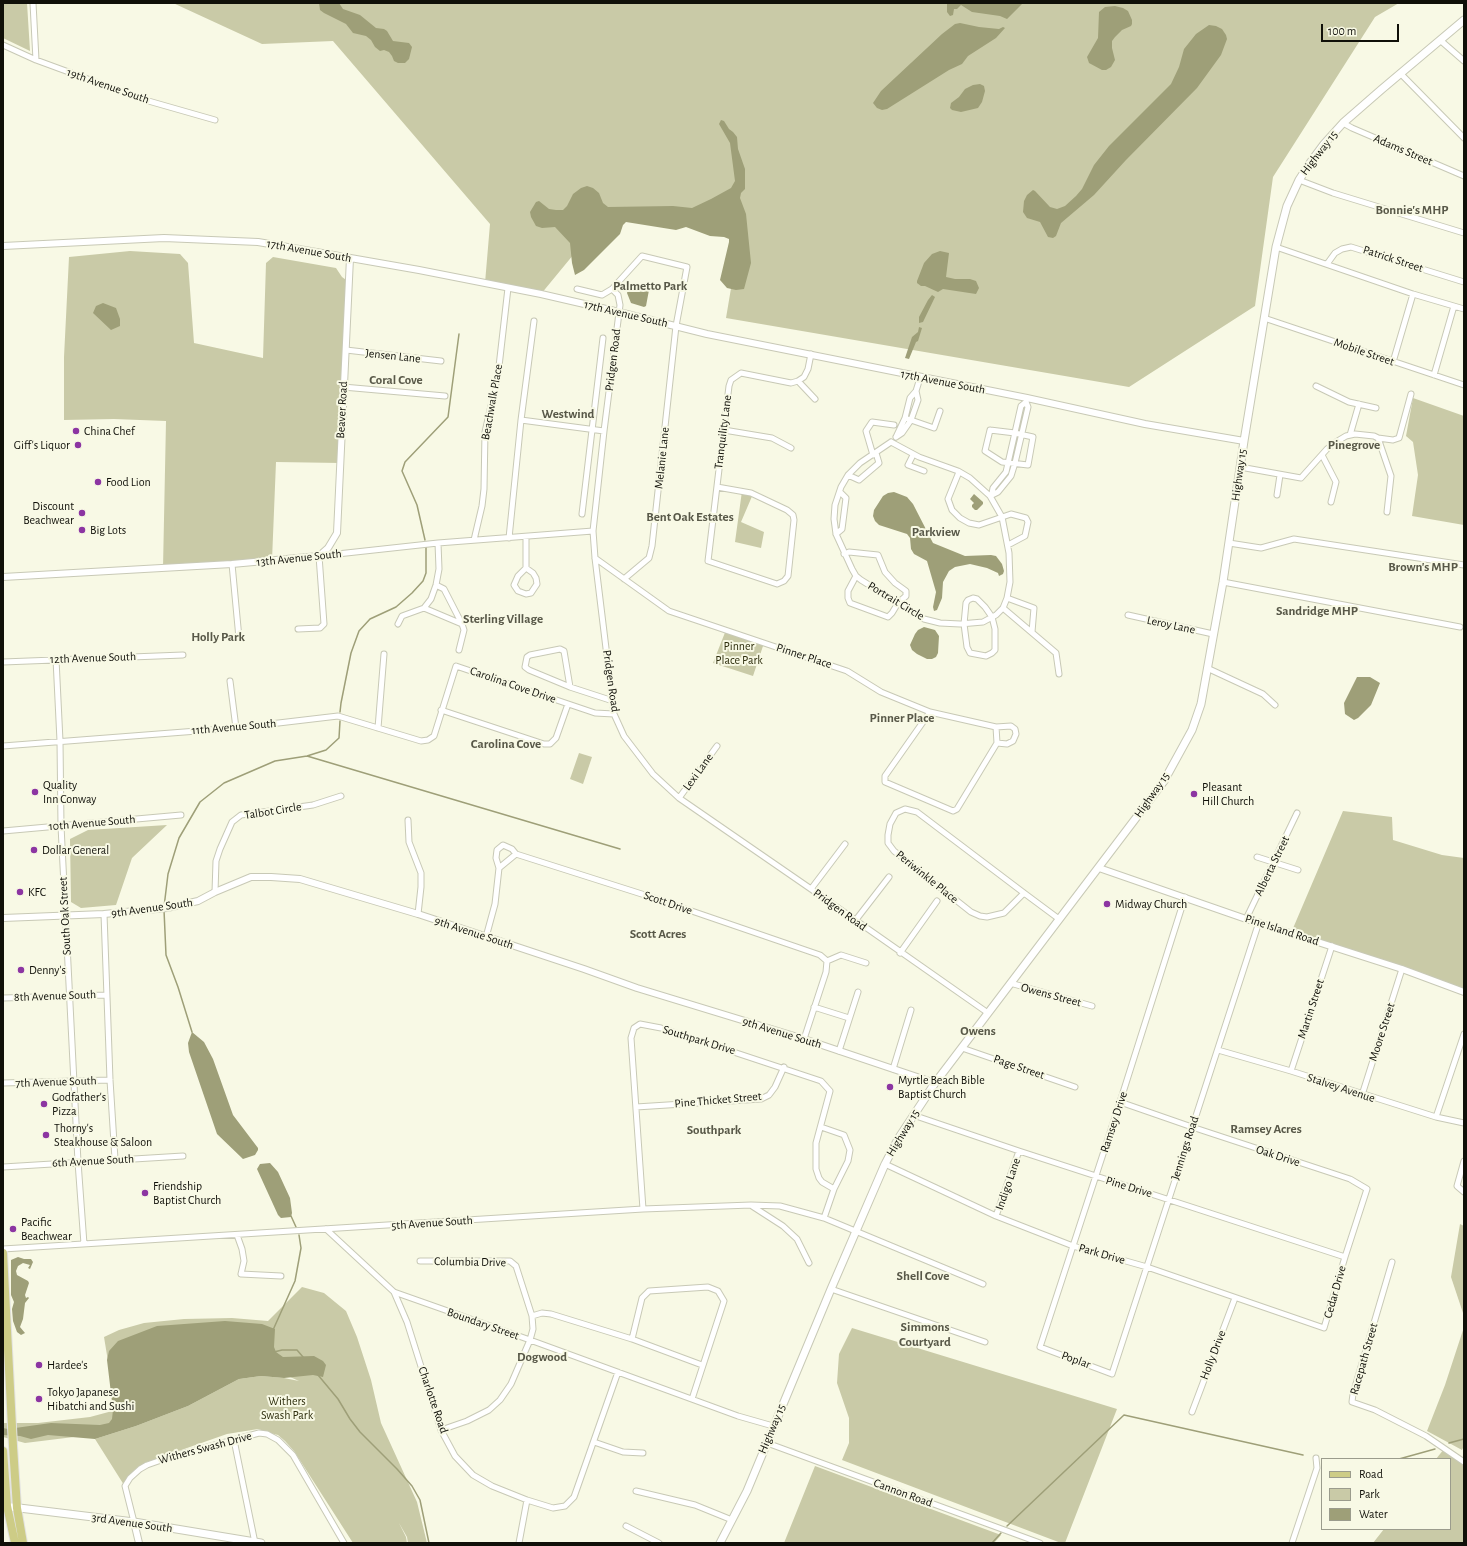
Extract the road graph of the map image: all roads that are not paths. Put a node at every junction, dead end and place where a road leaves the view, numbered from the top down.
1 (33, 3) edge
2 (1464, 20) edge
3 (1440, 40) junction
4 (3, 45) edge
5 (36, 60) junction
6 (1464, 60) edge
7 (1400, 73) junction
8 (214, 120) dead end
9 (1343, 123) junction
10 (1464, 138) edge
11 (1464, 176) edge
12 (1299, 180) junction
13 (1464, 233) edge
14 (3, 246) edge
15 (1276, 246) junction
16 (350, 258) junction
17 (1327, 264) junction
18 (1464, 282) edge
19 (508, 288) junction
20 (577, 289) dead end
21 (612, 289) junction
22 (1413, 294) junction
23 (1454, 306) junction
24 (1464, 309) edge
25 (619, 312) junction
26 (1264, 318) junction
27 (534, 321) dead end
28 (676, 326) junction
29 (603, 338) dead end
30 (346, 350) junction
31 (811, 354) junction
32 (441, 361) dead end
33 (1393, 362) junction
34 (1434, 375) junction
35 (920, 378) junction
36 (798, 381) junction
37 (1464, 385) edge
38 (343, 386) junction
39 (1316, 386) dead end
40 (916, 391) junction
41 (1411, 394) dead end
42 (445, 396) dead end
43 (815, 399) dead end
44 (1027, 400) junction
45 (1359, 404) junction
46 (1376, 408) dead end
47 (940, 411) dead end
48 (905, 418) junction
49 (521, 420) junction
50 (911, 420) junction
51 (894, 425) dead end
52 (591, 430) junction
53 (724, 430) junction
54 (604, 431) junction
55 (1015, 433) junction
56 (1022, 434) junction
57 (1350, 436) junction
58 (896, 437) junction
59 (1378, 438) junction
60 (1244, 441) junction
61 (891, 442) junction
62 (792, 448) dead end
63 (874, 454) junction
64 (913, 454) junction
65 (1322, 455) junction
66 (1009, 463) junction
67 (1015, 463) junction
68 (1240, 467) junction
69 (924, 471) dead end
70 (959, 472) junction
71 (848, 475) junction
72 (1280, 475) junction
73 (717, 487) junction
74 (840, 492) junction
75 (991, 495) junction
76 (1277, 495) dead end
77 (1331, 502) dead end
78 (1387, 512) dead end
79 (582, 514) dead end
80 (1002, 517) junction
81 (593, 531) junction
82 (836, 534) junction
83 (526, 536) junction
84 (509, 538) junction
85 (474, 540) junction
86 (438, 543) junction
87 (1229, 543) junction
88 (1008, 545) junction
89 (844, 554) junction
90 (320, 556) junction
91 (595, 558) junction
92 (232, 564) junction
93 (1464, 565) edge
94 (526, 568) junction
95 (856, 576) junction
96 (3, 577) edge
97 (624, 579) junction
98 (1223, 582) junction
99 (436, 585) junction
100 (1007, 598) junction
101 (898, 603) junction
102 (424, 608) junction
103 (1003, 608) junction
104 (1128, 615) dead end
105 (992, 617) junction
106 (398, 624) dead end
107 (462, 624) junction
108 (964, 624) junction
109 (1460, 627) dead end
110 (298, 629) dead end
111 (1032, 632) junction
112 (1213, 634) junction
113 (239, 638) dead end
114 (460, 650) dead end
115 (384, 654) dead end
116 (183, 655) dead end
117 (56, 659) junction
118 (3, 662) edge
119 (1208, 668) junction
120 (1059, 674) dead end
121 (230, 681) dead end
122 (570, 687) junction
123 (613, 701) junction
124 (568, 704) junction
125 (1275, 705) dead end
126 (441, 710) junction
127 (930, 712) junction
128 (614, 714) junction
129 (996, 727) junction
130 (236, 728) junction
131 (378, 728) junction
132 (60, 741) junction
133 (997, 743) junction
134 (3, 746) edge
135 (717, 746) dead end
136 (341, 796) dead end
137 (679, 798) junction
138 (1297, 813) dead end
139 (181, 815) dead end
140 (408, 820) dead end
141 (61, 826) junction
142 (3, 831) edge
143 (845, 844) dead end
144 (516, 854) junction
145 (1257, 857) dead end
146 (1274, 862) junction
147 (500, 868) junction
148 (1099, 868) junction
149 (1298, 870) dead end
150 (889, 877) dead end
151 (811, 889) junction
152 (215, 892) junction
153 (1024, 893) junction
154 (1185, 897) junction
155 (937, 901) dead end
156 (104, 914) junction
157 (418, 914) junction
158 (65, 915) junction
159 (3, 918) edge
160 (1059, 919) junction
161 (1246, 919) junction
162 (855, 920) junction
163 (1259, 922) junction
164 (486, 938) junction
165 (1332, 946) junction
166 (900, 953) junction
167 (827, 961) junction
168 (866, 963) dead end
169 (1402, 969) junction
170 (1010, 984) junction
171 (858, 992) dead end
172 (1464, 992) edge
173 (107, 995) junction
174 (70, 997) junction
175 (3, 998) edge
176 (1092, 1006) dead end
177 (814, 1007) junction
178 (911, 1010) dead end
179 (988, 1013) junction
180 (849, 1018) junction
181 (1464, 1034) edge
182 (804, 1039) junction
183 (962, 1048) junction
184 (1218, 1050) junction
185 (839, 1051) junction
186 (784, 1067) junction
187 (893, 1069) junction
188 (1291, 1071) junction
189 (110, 1080) junction
190 (74, 1082) junction
191 (3, 1083) edge
192 (935, 1083) junction
193 (1075, 1087) dead end
194 (1362, 1095) junction
195 (1120, 1102) junction
196 (636, 1107) junction
197 (913, 1115) junction
198 (1436, 1118) junction
199 (1464, 1123) edge
200 (821, 1127) junction
201 (1192, 1127) junction
202 (1019, 1151) junction
203 (183, 1156) dead end
204 (115, 1159) junction
205 (1464, 1160) edge
206 (78, 1162) junction
207 (885, 1164) junction
208 (3, 1167) edge
209 (1096, 1176) junction
210 (834, 1189) junction
211 (1464, 1192) edge
212 (1169, 1199) junction
213 (751, 1205) junction
214 (643, 1209) junction
215 (996, 1216) junction
216 (824, 1218) junction
217 (326, 1229) junction
218 (857, 1231) junction
219 (237, 1235) junction
220 (84, 1244) junction
221 (1073, 1246) junction
222 (3, 1249) edge
223 (3, 1253) edge
224 (1345, 1257) junction
225 (420, 1261) dead end
226 (1392, 1262) dead end
227 (809, 1263) dead end
228 (1147, 1267) junction
229 (281, 1276) dead end
230 (983, 1284) dead end
231 (831, 1289) junction
232 (394, 1292) junction
233 (1235, 1298) junction
234 (532, 1316) junction
235 (1324, 1328) joint
236 (632, 1339) junction
237 (530, 1340) junction
238 (985, 1342) dead end
239 (1040, 1347) joint
240 (702, 1365) junction
241 (618, 1372) junction
242 (1112, 1374) joint
243 (692, 1399) junction
244 (1192, 1412) dead end
245 (773, 1426) junction
246 (442, 1430) junction
247 (234, 1440) junction
248 (594, 1442) junction
249 (767, 1442) junction
250 (3, 1452) edge
251 (643, 1453) dead end
252 (1316, 1458) dead end
253 (1464, 1462) edge
254 (636, 1491) dead end
255 (527, 1500) junction
256 (5, 1506) edge
257 (17, 1508) junction
258 (732, 1520) junction
259 (134, 1522) junction
260 (626, 1526) dead end
261 (15, 1543) edge
262 (24, 1543) edge
263 (139, 1543) edge
264 (257, 1543) edge
265 (344, 1543) edge
266 (519, 1543) edge
267 (659, 1543) edge
268 (721, 1543) edge
269 (1040, 1543) edge
270 (1292, 1543) edge

1 - 5 street
2 - 3 main road, Highway 15
3 - 6 street
3 - 7 main road, Highway 15
4 - 5 street, 19th Avenue South
5 - 8 street, 19th Avenue South
7 - 9 main road, Highway 15
7 - 10 street
9 - 11 street, Adams Street
9 - 12 main road, Highway 15
12 - 13 street
12 - 15 main road, Highway 15
14 - 16 street, 17th Avenue South
15 - 17 street
15 - 26 main road, Highway 15
16 - 19 street, 17th Avenue South
16 - 30 street, Beaver Road
17 - 18 street, Patrick Street
17 - 22 street
19 - 25 street, 17th Avenue South
19 - 85 street, Beachwalk Place
20 - 21 street
21 - 25 street, Pridgen Road
21 - 28 street, Melanie Lane
22 - 23 street
22 - 33 street
23 - 24 street
23 - 34 street
25 - 28 street, 17th Avenue South
25 - 54 street, Pridgen Road
26 - 33 street, Mobile Street
26 - 60 main road, Highway 15
27 - 49 street
28 - 31 street, 17th Avenue South
28 - 97 street, Melanie Lane
29 - 52 street
30 - 32 street, Jensen Lane
30 - 38 street, Beaver Road
31 - 35 street, 17th Avenue South
31 - 36 street
33 - 34 street, Mobile Street
34 - 37 street, Mobile Street
35 - 40 street, Portrait Circle
35 - 44 street, 17th Avenue South
36 - 43 street
36 - 53 street, Tranquility Lane
38 - 42 street
38 - 90 street, Beaver Road
39 - 45 street
40 - 48 street, Portrait Circle
40 - 50 street, Portrait Circle
41 - 59 street
44 - 55 street
44 - 56 street
44 - 60 street, 17th Avenue South
45 - 46 street
45 - 57 street
47 - 50 street
48 - 50 street
48 - 58 street, Portrait Circle
49 - 52 street
49 - 84 street
50 - 58 street, Portrait Circle
51 - 63 street
52 - 54 street
52 - 79 street
53 - 62 street
53 - 73 street, Tranquility Lane
54 - 81 street, Pridgen Road
55 - 56 street
55 - 66 street
55 - 66 street
56 - 67 street
56 - 67 street
57 - 59 street
57 - 65 street
58 - 61 street, Portrait Circle
59 - 78 street
60 - 68 main road, Highway 15
61 - 63 street, Portrait Circle
61 - 64 street, Portrait Circle
63 - 71 street, Portrait Circle
63 - 71 street
64 - 69 street
64 - 70 street, Portrait Circle
65 - 72 street
65 - 77 street
66 - 67 street
66 - 75 street
67 - 75 street
68 - 72 street
68 - 87 main road, Highway 15
70 - 75 street, Portrait Circle
70 - 80 street
71 - 74 street, Portrait Circle
72 - 76 street
73 - 73 street, Tranquility Lane
74 - 82 street, Portrait Circle
74 - 82 street
75 - 80 street, Portrait Circle
80 - 88 street, Portrait Circle
80 - 88 street
81 - 83 street, 13th Avenue South
81 - 91 street, Pridgen Road
82 - 89 street, Portrait Circle
83 - 84 street, 13th Avenue South
83 - 94 street
84 - 85 street, 13th Avenue South
85 - 86 street, 13th Avenue South
86 - 90 street, 13th Avenue South
86 - 99 street
87 - 93 street
87 - 98 main road, Highway 15
88 - 100 street, Portrait Circle
89 - 95 street, Portrait Circle
89 - 101 street
90 - 92 street, 13th Avenue South
90 - 110 street
91 - 97 street, Pinner Place
91 - 123 street, Pridgen Road
92 - 96 street, 13th Avenue South
92 - 113 street
94 - 94 street
95 - 101 street, Portrait Circle
95 - 101 street
97 - 127 street, Pinner Place
98 - 109 street
98 - 112 main road, Highway 15
99 - 102 street
99 - 107 street
100 - 103 street, Portrait Circle
100 - 111 street
101 - 108 street, Portrait Circle
102 - 106 street
102 - 107 street
103 - 105 street, Portrait Circle
103 - 111 street
104 - 112 street, Leroy Lane
105 - 108 street, Portrait Circle
105 - 108 street
105 - 108 street
107 - 114 street
111 - 120 street
112 - 119 main road, Highway 15
115 - 131 street
116 - 117 street, 12th Avenue South
117 - 118 street, 12th Avenue South
117 - 132 street, South Oak Street
119 - 125 street
119 - 148 main road, Highway 15
121 - 130 street
122 - 122 street
122 - 123 street
123 - 128 street, Pridgen Road
124 - 126 street
124 - 126 street, Carolina Cove Drive
124 - 128 street, Carolina Cove Drive
126 - 131 street, 11th Avenue South
127 - 129 street, Pinner Place
127 - 133 street
128 - 137 street, Pridgen Road
129 - 133 street
129 - 133 street
130 - 131 street, 11th Avenue South
130 - 132 street, 11th Avenue South
132 - 134 street, 11th Avenue South
132 - 141 street, South Oak Street
135 - 137 street, Lexi Lane
136 - 152 street, Talbot Circle
137 - 151 street, Pridgen Road
138 - 146 street, Alberta Street
139 - 141 street, 10th Avenue South
140 - 157 street
141 - 142 street, 10th Avenue South
141 - 158 street, South Oak Street
143 - 151 street
144 - 147 street
144 - 147 street, Scott Drive
144 - 167 street, Scott Drive
145 - 146 street
146 - 149 street
146 - 161 street, Alberta Street
147 - 164 street
148 - 154 street, Pine Island Road
148 - 160 main road, Highway 15
150 - 162 street
151 - 162 street, Pridgen Road
152 - 156 street, 9th Avenue South
152 - 157 street, 9th Avenue South
153 - 153 street, Periwinkle Place
153 - 160 street, Periwinkle Place
154 - 161 street, Pine Island Road
154 - 195 street, Ramsey Drive
155 - 166 street
156 - 158 street, 9th Avenue South
156 - 173 street
157 - 164 street, 9th Avenue South
158 - 159 street, 9th Avenue South
158 - 174 street, South Oak Street
160 - 170 main road, Highway 15
161 - 163 street, Pine Island Road
162 - 166 street, Pridgen Road
163 - 165 street, Pine Island Road
163 - 184 street, Jennings Road
164 - 182 street, 9th Avenue South
165 - 169 street, Pine Island Road
165 - 188 street, Martin Street
166 - 179 street, Pridgen Road
167 - 168 street
167 - 177 street
169 - 172 street, Pine Island Road
169 - 194 street, Moore Street
170 - 176 street, Owens Street
170 - 179 main road, Highway 15
171 - 180 street
173 - 174 street, 8th Avenue South
173 - 189 street
174 - 175 street, 8th Avenue South
174 - 190 street, South Oak Street
177 - 180 street
177 - 182 street
178 - 187 street
179 - 183 main road, Highway 15
180 - 185 street
181 - 198 street
182 - 185 street, 9th Avenue South
183 - 192 main road, Highway 15
183 - 193 street, Page Street
184 - 188 street, Stalvey Avenue
184 - 201 street, Jennings Road
185 - 187 street, 9th Avenue South
186 - 196 street, Pine Thicket Street
186 - 196 street, Southpark Drive
186 - 200 street, Southpark Drive
187 - 192 street, 9th Avenue South
188 - 194 street, Stalvey Avenue
189 - 190 street, 7th Avenue South
189 - 204 street
190 - 191 street, 7th Avenue South
190 - 206 street, South Oak Street
192 - 197 main road, Highway 15
194 - 198 street, Stalvey Avenue
195 - 201 street, Oak Drive
195 - 209 street, Ramsey Drive
196 - 214 street, Southpark Drive
197 - 202 street, Pine Drive
197 - 207 main road, Highway 15
198 - 199 street, Stalvey Avenue
200 - 210 street, Southpark Drive
200 - 210 street
201 - 212 street, Jennings Road
201 - 224 street, Oak Drive
202 - 209 street, Pine Drive
202 - 215 street, Indigo Lane
203 - 204 street, 6th Avenue South
204 - 206 street, 6th Avenue South
205 - 211 street
206 - 208 street, 6th Avenue South
206 - 220 street, South Oak Street
207 - 215 street, Park Drive
207 - 218 main road, Highway 15
209 - 212 street, Pine Drive
209 - 221 street, Ramsey Drive
210 - 216 street
212 - 224 street, Pine Drive
212 - 228 street, Jennings Road
213 - 214 street, 5th Avenue South
213 - 216 street, 5th Avenue South
213 - 227 street
214 - 217 street, 5th Avenue South
215 - 221 street, Park Drive
216 - 218 street, 5th Avenue South
217 - 219 street, 5th Avenue South
217 - 232 street, Boundary Street
218 - 230 street, 5th Avenue South
218 - 231 main road, Highway 15
219 - 220 street, 5th Avenue South
219 - 229 street
220 - 222 street, 5th Avenue South
221 - 228 street, Park Drive
221 - 239 street, Ramsey Drive
223 - 257 main road
224 - 235 street, Cedar Drive
225 - 234 street, Columbia Drive
226 - 253 street, Racepath Street
228 - 233 street, Park Drive
228 - 242 street, Jennings Road
231 - 238 street
231 - 245 main road, Highway 15
232 - 237 street, Boundary Street
232 - 246 street, Charlotte Road
233 - 235 street, Park Drive
233 - 244 street, Holly Drive
234 - 236 street
234 - 237 street, Columbia Drive
236 - 240 street
236 - 240 street
237 - 241 street, Boundary Street
237 - 246 street, Columbia Drive
239 - 242 street, Poplar
240 - 243 street
241 - 243 street, Boundary Street
241 - 248 street, Charlotte Road
243 - 245 street, Boundary Street
245 - 249 main road, Highway 15
246 - 255 street, Charlotte Road
247 - 259 street, Withers Swash Drive
247 - 264 street
247 - 265 street, Withers Swash Drive
248 - 251 street
248 - 255 street, Charlotte Road
249 - 258 main road, Highway 15
249 - 269 street, Cannon Road
250 - 256 main road
252 - 270 street
254 - 258 street
255 - 266 street
256 - 257 main road, 3rd Avenue South
256 - 261 main road
257 - 259 main road, 3rd Avenue South
257 - 262 main road
258 - 268 main road, Highway 15
259 - 263 street
259 - 264 main road, 3rd Avenue South
260 - 267 street

